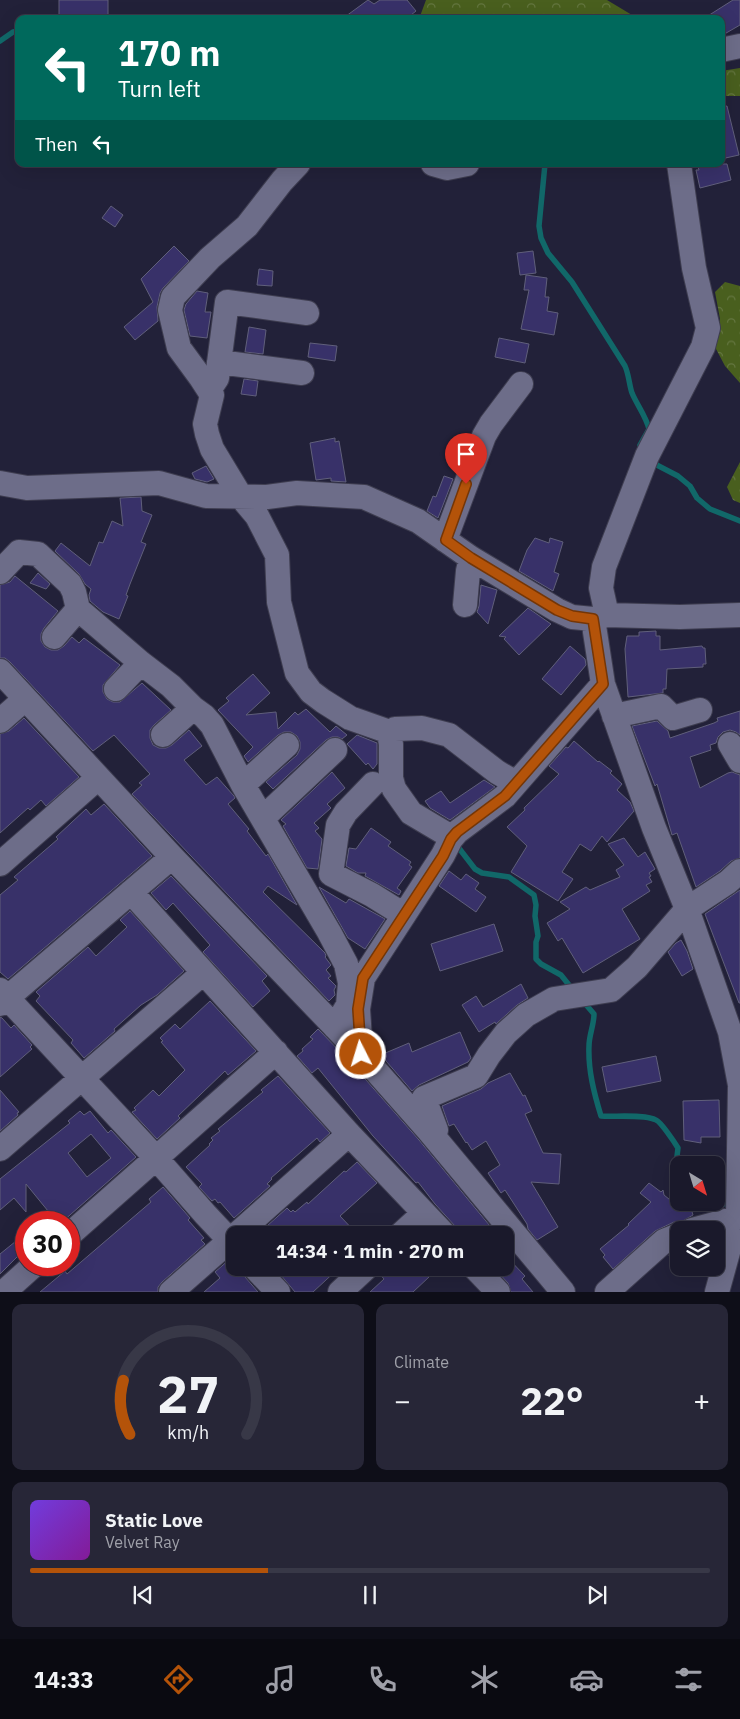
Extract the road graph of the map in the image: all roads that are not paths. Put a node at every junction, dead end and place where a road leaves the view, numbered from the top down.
1 (740, 46) edge
2 (725, 49) edge
3 (295, 167) edge
4 (679, 167) edge
5 (307, 313) dead end
6 (219, 362) junction
7 (302, 373) dead end
8 (521, 384) dead end
9 (209, 390) junction
10 (0, 483) edge
11 (241, 497) junction
12 (446, 540) junction
13 (471, 558) junction
14 (0, 572) edge
15 (465, 604) dead end
16 (78, 609) junction
17 (740, 615) edge
18 (600, 617) junction
19 (54, 637) dead end
20 (140, 663) junction
21 (0, 671) edge
22 (603, 684) junction
23 (116, 689) dead end
24 (25, 699) junction
25 (193, 708) junction
26 (700, 710) dead end
27 (614, 716) junction
28 (0, 721) edge
29 (388, 734) junction
30 (163, 735) dead end
31 (287, 745) dead end
32 (335, 750) dead end
33 (98, 778) junction
34 (516, 783) junction
35 (373, 784) dead end
36 (243, 785) junction
37 (264, 817) junction
38 (451, 839) junction
39 (172, 857) junction
40 (0, 864) edge
41 (740, 870) edge
42 (131, 892) junction
43 (687, 909) junction
44 (404, 915) junction
45 (203, 973) junction
46 (2, 998) edge
47 (335, 1027) junction
48 (276, 1052) junction
49 (737, 1052) edge
50 (361, 1054) junction
51 (82, 1078) junction
52 (349, 1134) junction
53 (434, 1138) junction
54 (0, 1149) edge
55 (156, 1158) junction
56 (424, 1213) junction
57 (739, 1216) edge
58 (722, 1221) edge
59 (80, 1225) edge
60 (249, 1226) edge
61 (410, 1226) edge
62 (436, 1226) edge
63 (226, 1233) edge
64 (670, 1239) edge
65 (226, 1247) edge
66 (20, 1276) edge
67 (263, 1276) edge
68 (357, 1276) edge
69 (483, 1276) edge
70 (7, 1286) edge
71 (171, 1292) edge
72 (278, 1292) edge
73 (340, 1292) edge
74 (498, 1292) edge
75 (563, 1292) edge
76 (607, 1292) edge
77 (717, 1292) edge

1 - 2 street
3 - 9 street
4 - 18 street
5 - 6 street
6 - 7 street
6 - 9 street
8 - 12 street
9 - 11 street
10 - 11 street
11 - 12 street
11 - 29 street
12 - 13 street
13 - 15 street
13 - 18 street
14 - 16 street
16 - 19 street
16 - 20 street
17 - 18 street
18 - 22 street
20 - 23 street
20 - 25 street
21 - 24 street
22 - 27 street
22 - 34 street
24 - 28 street
24 - 33 street
25 - 30 street
25 - 36 street
26 - 27 street
27 - 43 street
29 - 34 street
29 - 38 street
31 - 36 street
32 - 37 street
33 - 39 street
33 - 40 street
34 - 38 street
35 - 44 street
36 - 37 street
37 - 47 street
38 - 44 street
39 - 42 street
39 - 47 street
41 - 43 street
42 - 45 street
42 - 46 street
43 - 49 street
43 - 53 street
44 - 50 street
45 - 48 street
45 - 51 street
46 - 51 street
47 - 50 street
48 - 52 street
48 - 55 street
49 - 57 street
50 - 53 street
51 - 54 street
51 - 55 street
52 - 56 street
52 - 60 street
53 - 75 street
55 - 59 street
55 - 63 street
56 - 61 street
56 - 62 street
57 - 58 street
57 - 77 street
64 - 76 street
65 - 71 street
66 - 70 street
67 - 72 street
68 - 73 street
69 - 74 street

